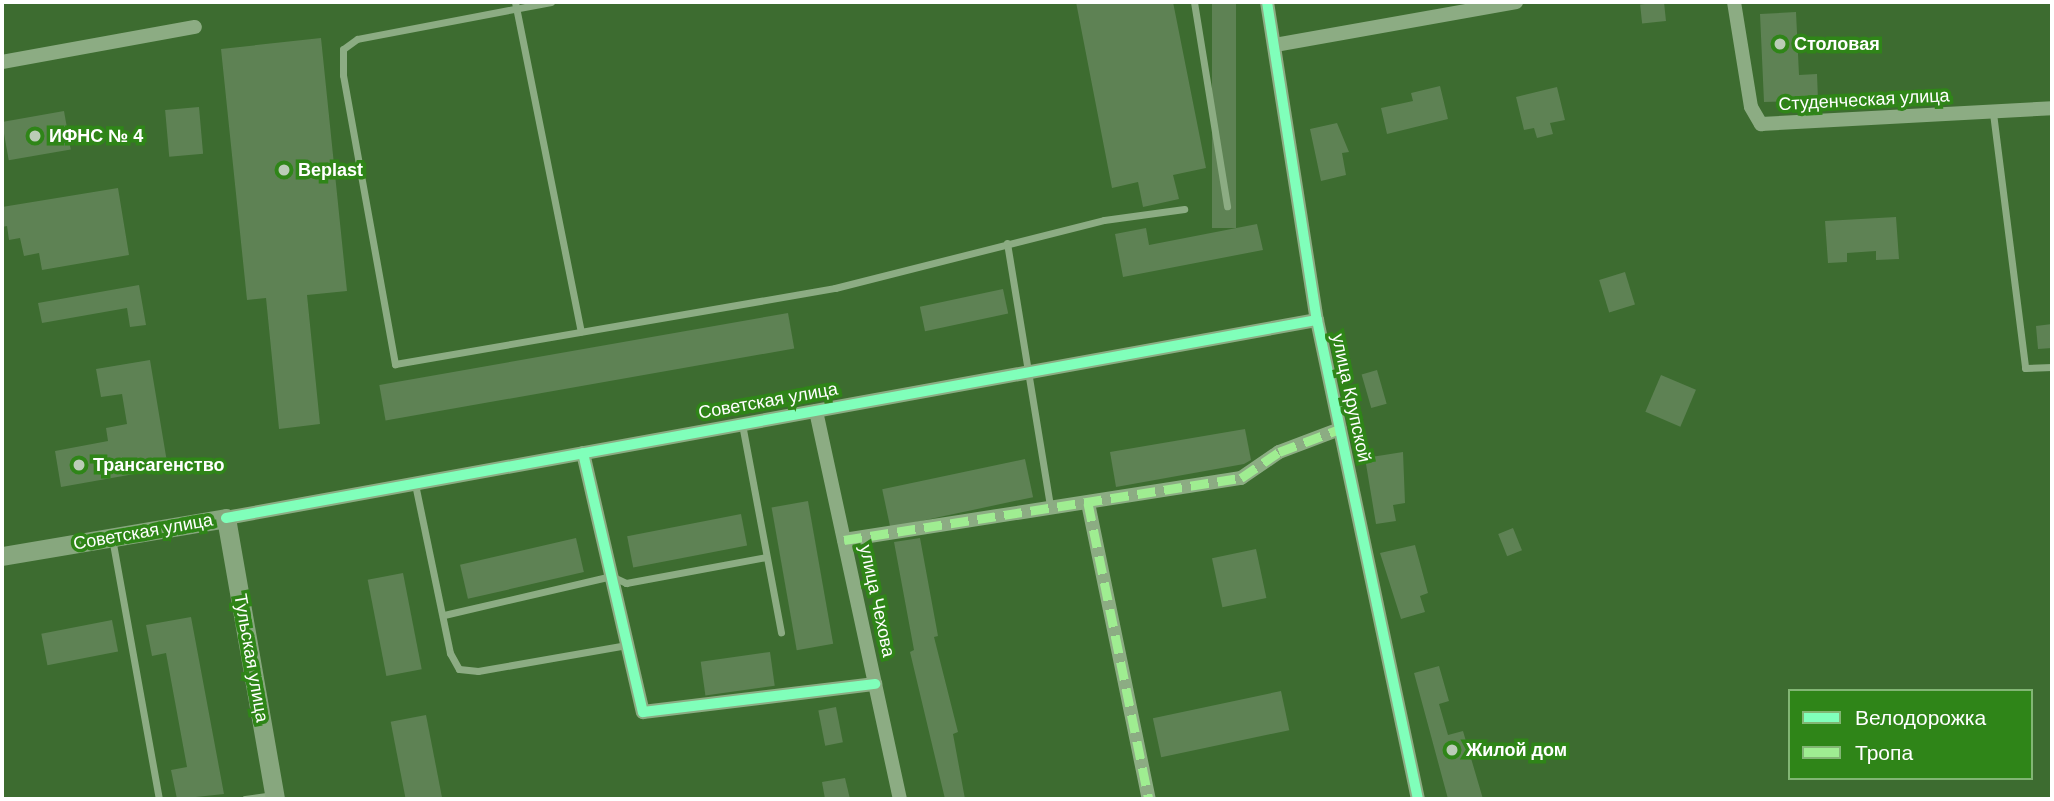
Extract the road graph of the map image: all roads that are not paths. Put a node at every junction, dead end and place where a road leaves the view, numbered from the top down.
1 (551, 2) edge
2 (1194, 2) edge
3 (1267, 2) edge
4 (1516, 2) edge
5 (1734, 2) edge
6 (516, 5) edge
7 (195, 27) dead end
8 (1275, 45) junction
9 (2, 62) edge
10 (2052, 108) edge
11 (1993, 113) junction
12 (1227, 206) dead end
13 (1184, 209) dead end
14 (1007, 243) junction
15 (1317, 320) junction
16 (581, 331) junction
17 (2052, 367) edge
18 (1027, 372) junction
19 (816, 411) junction
20 (742, 424) junction
21 (1340, 429) junction
22 (583, 453) junction
23 (414, 483) junction
24 (1088, 503) junction
25 (1050, 505) junction
26 (226, 517) junction
27 (111, 537) junction
28 (844, 540) junction
29 (2, 556) edge
30 (766, 557) junction
31 (611, 576) junction
32 (444, 615) junction
33 (781, 632) dead end
34 (627, 645) junction
35 (875, 684) junction
36 (274, 797) edge
37 (159, 799) edge
38 (245, 799) edge
39 (900, 799) edge
40 (1149, 799) edge
41 (1418, 799) edge

1 - 6 lane
2 - 12 lane
3 - 8 street, улица Крупской
4 - 8 street
5 - 11 street, Студенческая улица
6 - 16 lane
6 - 16 lane
7 - 9 street
8 - 15 street, улица Крупской
10 - 11 street, Студенческая улица
11 - 17 lane
13 - 14 lane
14 - 16 lane
14 - 18 lane
15 - 18 street, Советская улица
15 - 21 street, улица Крупской
18 - 19 street, Советская улица
18 - 25 lane
19 - 20 street, Советская улица
19 - 28 street, улица Чехова
20 - 22 street, Советская улица
20 - 30 lane
21 - 24 street
21 - 41 street, улица Крупской
22 - 23 street, Советская улица
22 - 31 street
23 - 26 street, Советская улица
23 - 32 lane
24 - 25 street
24 - 40 street
25 - 28 street
26 - 27 main road, Советская улица
26 - 36 main road, Тульская улица
27 - 29 main road, Советская улица
27 - 37 lane
28 - 35 street, улица Чехова
30 - 31 lane
30 - 33 lane
31 - 32 lane
31 - 34 street
32 - 34 lane
34 - 35 street
35 - 39 street, улица Чехова
36 - 38 lane

